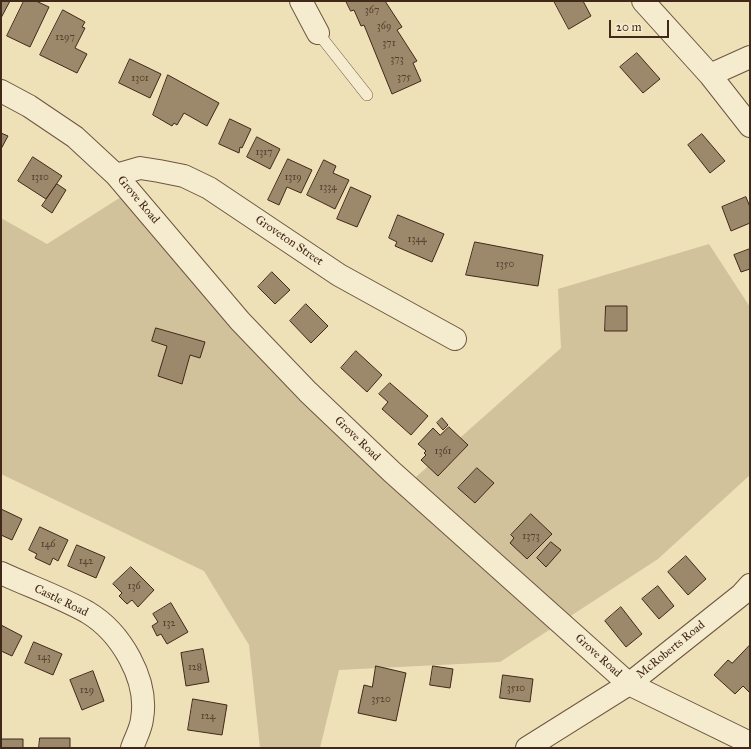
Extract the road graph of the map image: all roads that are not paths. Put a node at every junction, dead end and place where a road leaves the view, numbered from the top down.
1 (301, 1) edge
2 (644, 1) edge
3 (318, 33) joint
4 (750, 56) edge
5 (710, 75) junction
6 (1, 91) edge
7 (367, 95) dead end
8 (750, 126) edge
9 (116, 175) junction
10 (455, 339) dead end
11 (1, 573) edge
12 (750, 584) edge
13 (629, 684) junction
14 (750, 743) edge
15 (132, 748) edge
16 (527, 748) edge

1 - 3 street
2 - 5 street
3 - 7 lane
4 - 5 street
5 - 8 street
6 - 9 street, Grove Road
9 - 10 street, Groveton Street
9 - 13 street, Grove Road
11 - 15 street, Castle Road
12 - 13 street, McRoberts Road
13 - 14 street, Grove Road
13 - 16 street, McRoberts Road

